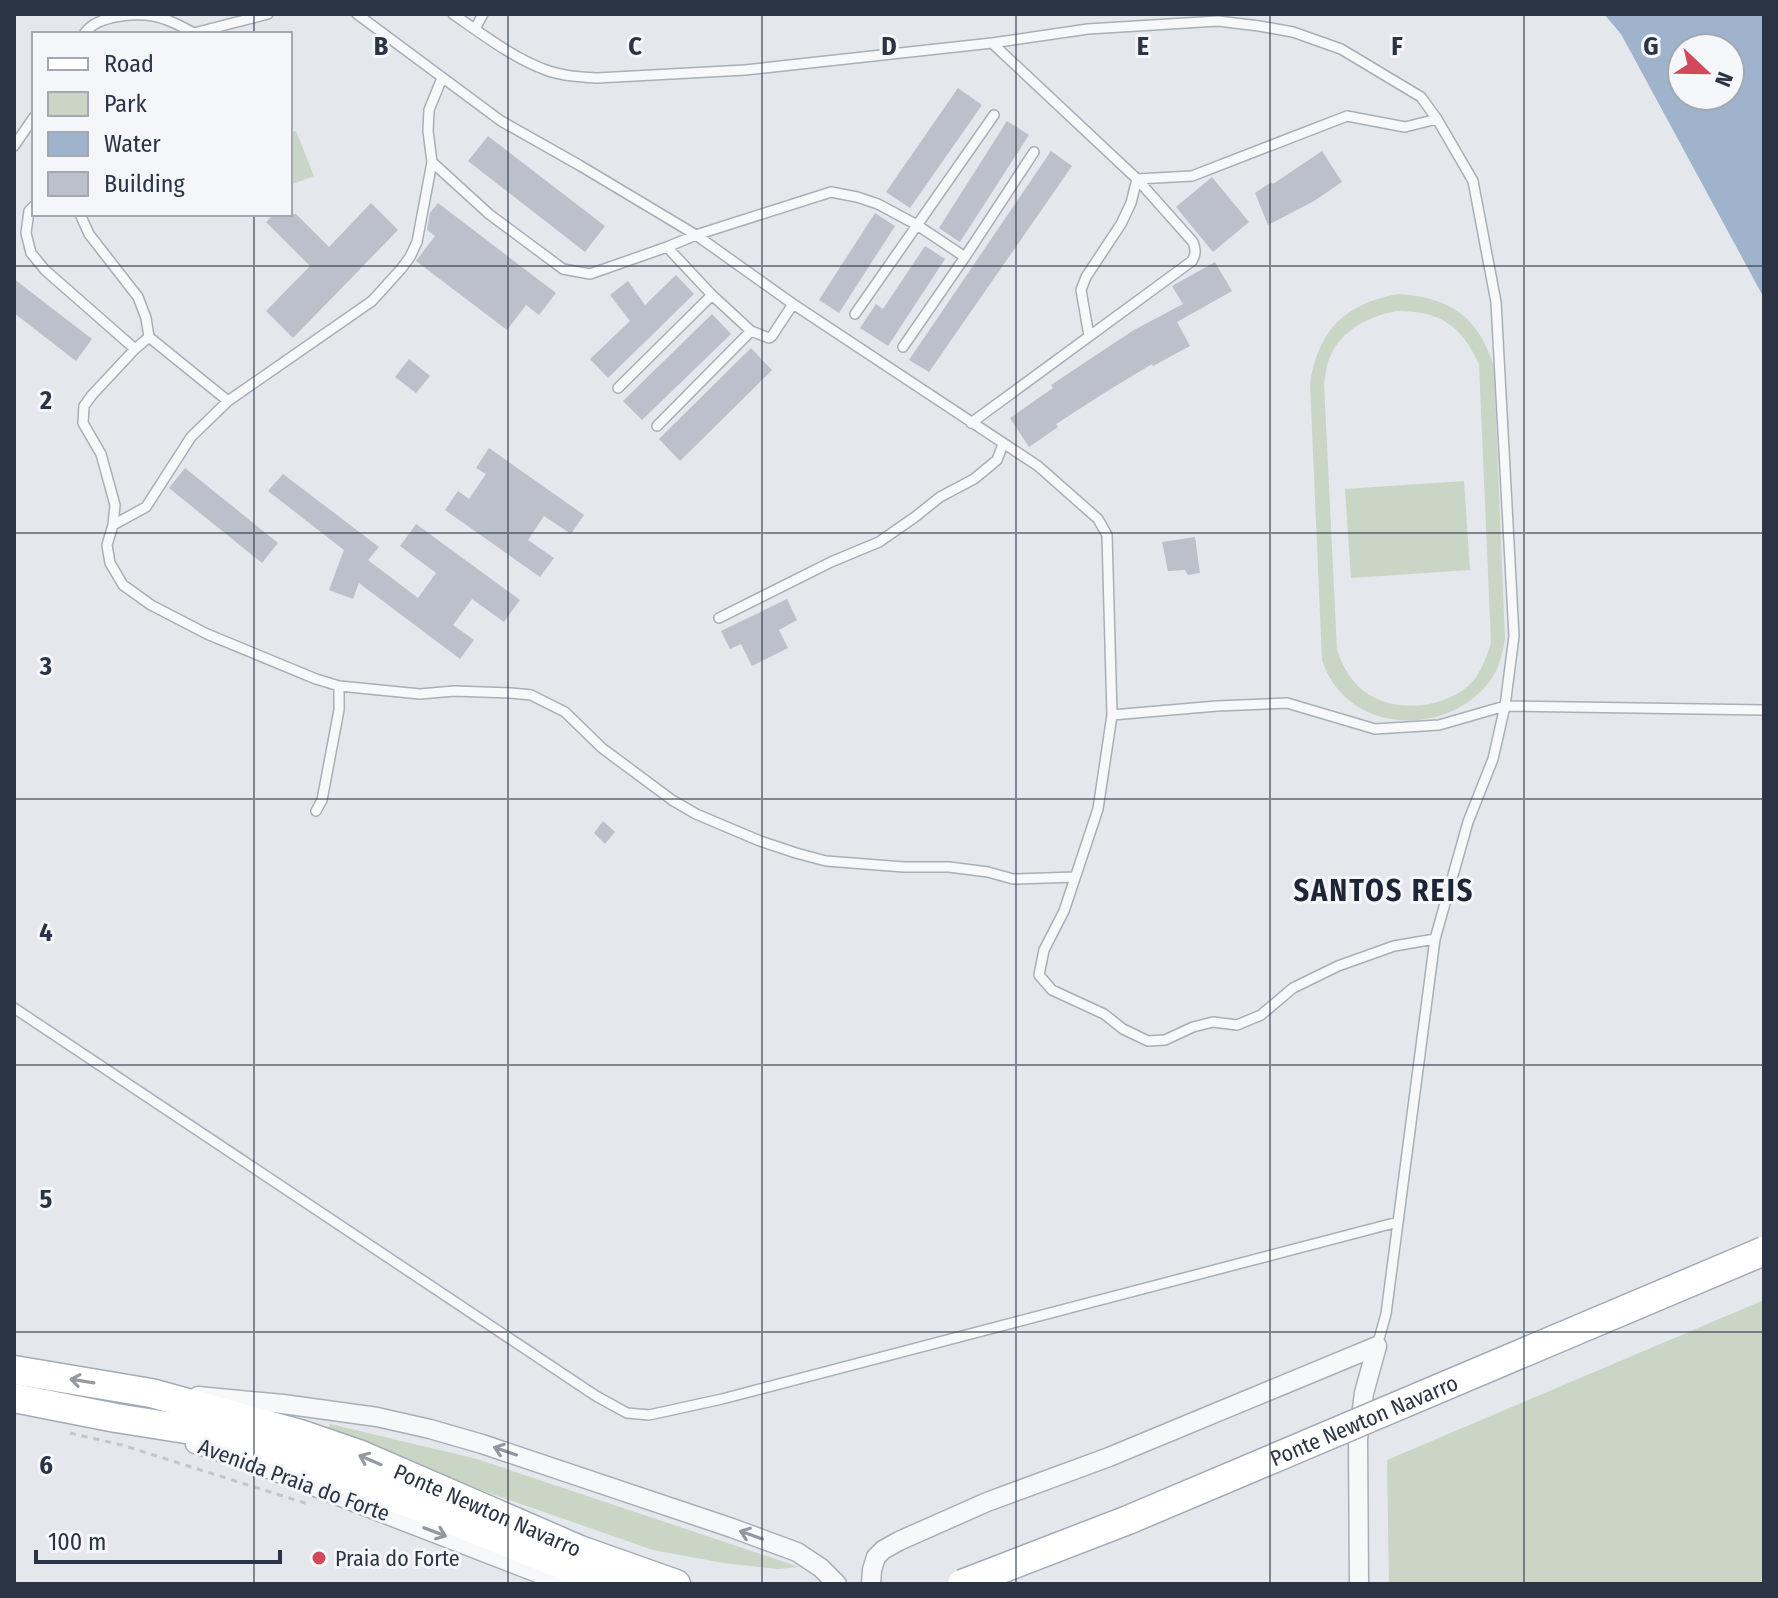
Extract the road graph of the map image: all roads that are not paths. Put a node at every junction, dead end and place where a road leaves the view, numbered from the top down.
1 (268, 14) edge
2 (357, 14) edge
3 (453, 14) edge
4 (483, 14) edge
5 (475, 29) junction
6 (85, 32) edge
7 (188, 32) edge
8 (200, 32) edge
9 (992, 43) junction
10 (442, 78) junction
11 (994, 115) dead end
12 (1437, 119) junction
13 (32, 120) edge
14 (14, 146) edge
15 (1034, 152) dead end
16 (432, 162) junction
17 (1137, 179) junction
18 (32, 208) edge
19 (81, 216) edge
20 (917, 225) junction
21 (696, 235) junction
22 (667, 247) junction
23 (965, 257) junction
24 (712, 295) junction
25 (793, 304) junction
26 (855, 314) dead end
27 (751, 331) junction
28 (1089, 336) junction
29 (149, 337) junction
30 (903, 347) dead end
31 (135, 349) junction
32 (618, 388) dead end
33 (228, 401) junction
34 (971, 423) junction
35 (657, 426) dead end
36 (1003, 444) junction
37 (113, 525) junction
38 (719, 618) dead end
39 (339, 686) junction
40 (1505, 706) junction
41 (1764, 710) edge
42 (1112, 715) junction
43 (316, 811) dead end
44 (1075, 877) junction
45 (1435, 939) junction
46 (14, 1008) edge
47 (1398, 1222) junction
48 (1764, 1251) edge
49 (1764, 1263) edge
50 (1377, 1346) junction
51 (14, 1370) edge
52 (151, 1393) junction
53 (14, 1400) edge
54 (296, 1445) junction
55 (566, 1584) edge
56 (616, 1584) edge
57 (676, 1584) edge
58 (837, 1584) edge
59 (871, 1584) edge
60 (962, 1584) edge
61 (1006, 1584) edge
62 (1359, 1584) edge

1 - 8 lane
2 - 10 lane
3 - 5 lane
4 - 5 lane
5 - 9 lane
6 - 7 lane
9 - 12 lane
9 - 17 lane
10 - 16 lane
10 - 21 lane
11 - 20 lane
12 - 17 lane
12 - 40 lane
13 - 14 lane
15 - 23 lane
16 - 22 lane
16 - 33 lane
17 - 28 lane
17 - 28 lane
18 - 31 lane
19 - 29 lane
20 - 21 lane
20 - 23 lane
20 - 26 lane
21 - 22 lane
21 - 25 lane
22 - 24 lane
23 - 30 lane
24 - 27 lane
24 - 32 lane
25 - 27 lane
25 - 34 lane
27 - 35 lane
28 - 34 lane
29 - 31 lane
29 - 33 lane
31 - 37 lane
33 - 37 lane
34 - 36 lane
36 - 38 lane
36 - 42 lane
37 - 39 lane
39 - 43 lane
39 - 44 lane
40 - 41 lane
40 - 42 lane
40 - 45 lane
42 - 44 lane
44 - 45 lane
45 - 47 lane
46 - 47 lane
47 - 50 lane
48 - 60 main road, Ponte Newton Navarro, bridge
49 - 61 main road, Ponte Newton Navarro
50 - 59 street
50 - 62 street
52 -> 51 main road
52 - 54 main road
58 -> 52 street
53 - 54 main road
53 -> 55 street, Avenida Praia do Forte
54 - 56 main road, Ponte Newton Navarro
57 -> 54 main road, Ponte Newton Navarro

